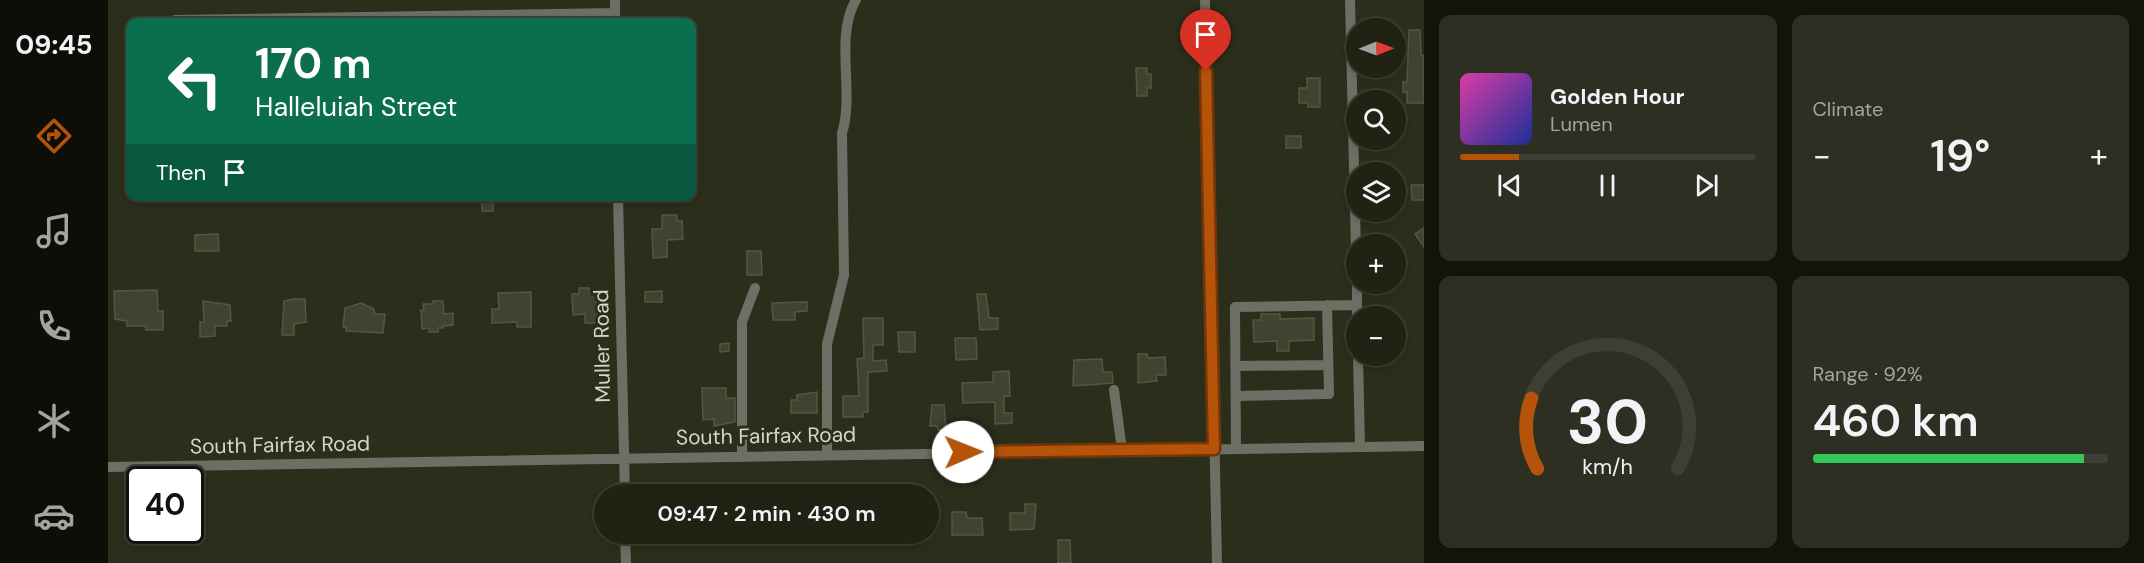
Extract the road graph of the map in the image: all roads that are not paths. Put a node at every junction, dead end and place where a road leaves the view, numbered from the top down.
1 (615, 0) edge
2 (856, 0) edge
3 (1204, 0) edge
4 (1350, 0) edge
5 (615, 18) edge
6 (618, 201) edge
7 (1356, 234) edge
8 (755, 288) dead end
9 (1327, 305) junction
10 (1346, 309) edge
11 (1328, 364) junction
12 (1236, 366) junction
13 (1358, 366) edge
14 (1114, 390) dead end
15 (1237, 396) junction
16 (1424, 446) edge
17 (1360, 447) junction
18 (1214, 449) junction
19 (1236, 449) junction
20 (1122, 450) junction
21 (827, 454) junction
22 (742, 456) junction
23 (624, 459) junction
24 (108, 467) edge
25 (625, 484) edge
26 (626, 544) edge
27 (626, 563) edge
28 (1217, 563) edge

1 - 5 street
2 - 21 street
3 - 18 street
4 - 7 street
6 - 23 street, Muller Road
8 - 22 street
9 - 10 street
9 - 11 street
9 - 12 street
11 - 12 street
11 - 15 street
12 - 15 street
13 - 17 street
14 - 20 street
15 - 19 street
16 - 17 street, South Fairfax Road
17 - 19 street, South Fairfax Road
18 - 19 street, South Fairfax Road
18 - 20 street, South Fairfax Road
18 - 28 street
20 - 21 street, South Fairfax Road
21 - 22 street, South Fairfax Road
22 - 23 street, South Fairfax Road
23 - 24 street, South Fairfax Road
23 - 25 street, Muller Road
26 - 27 street

